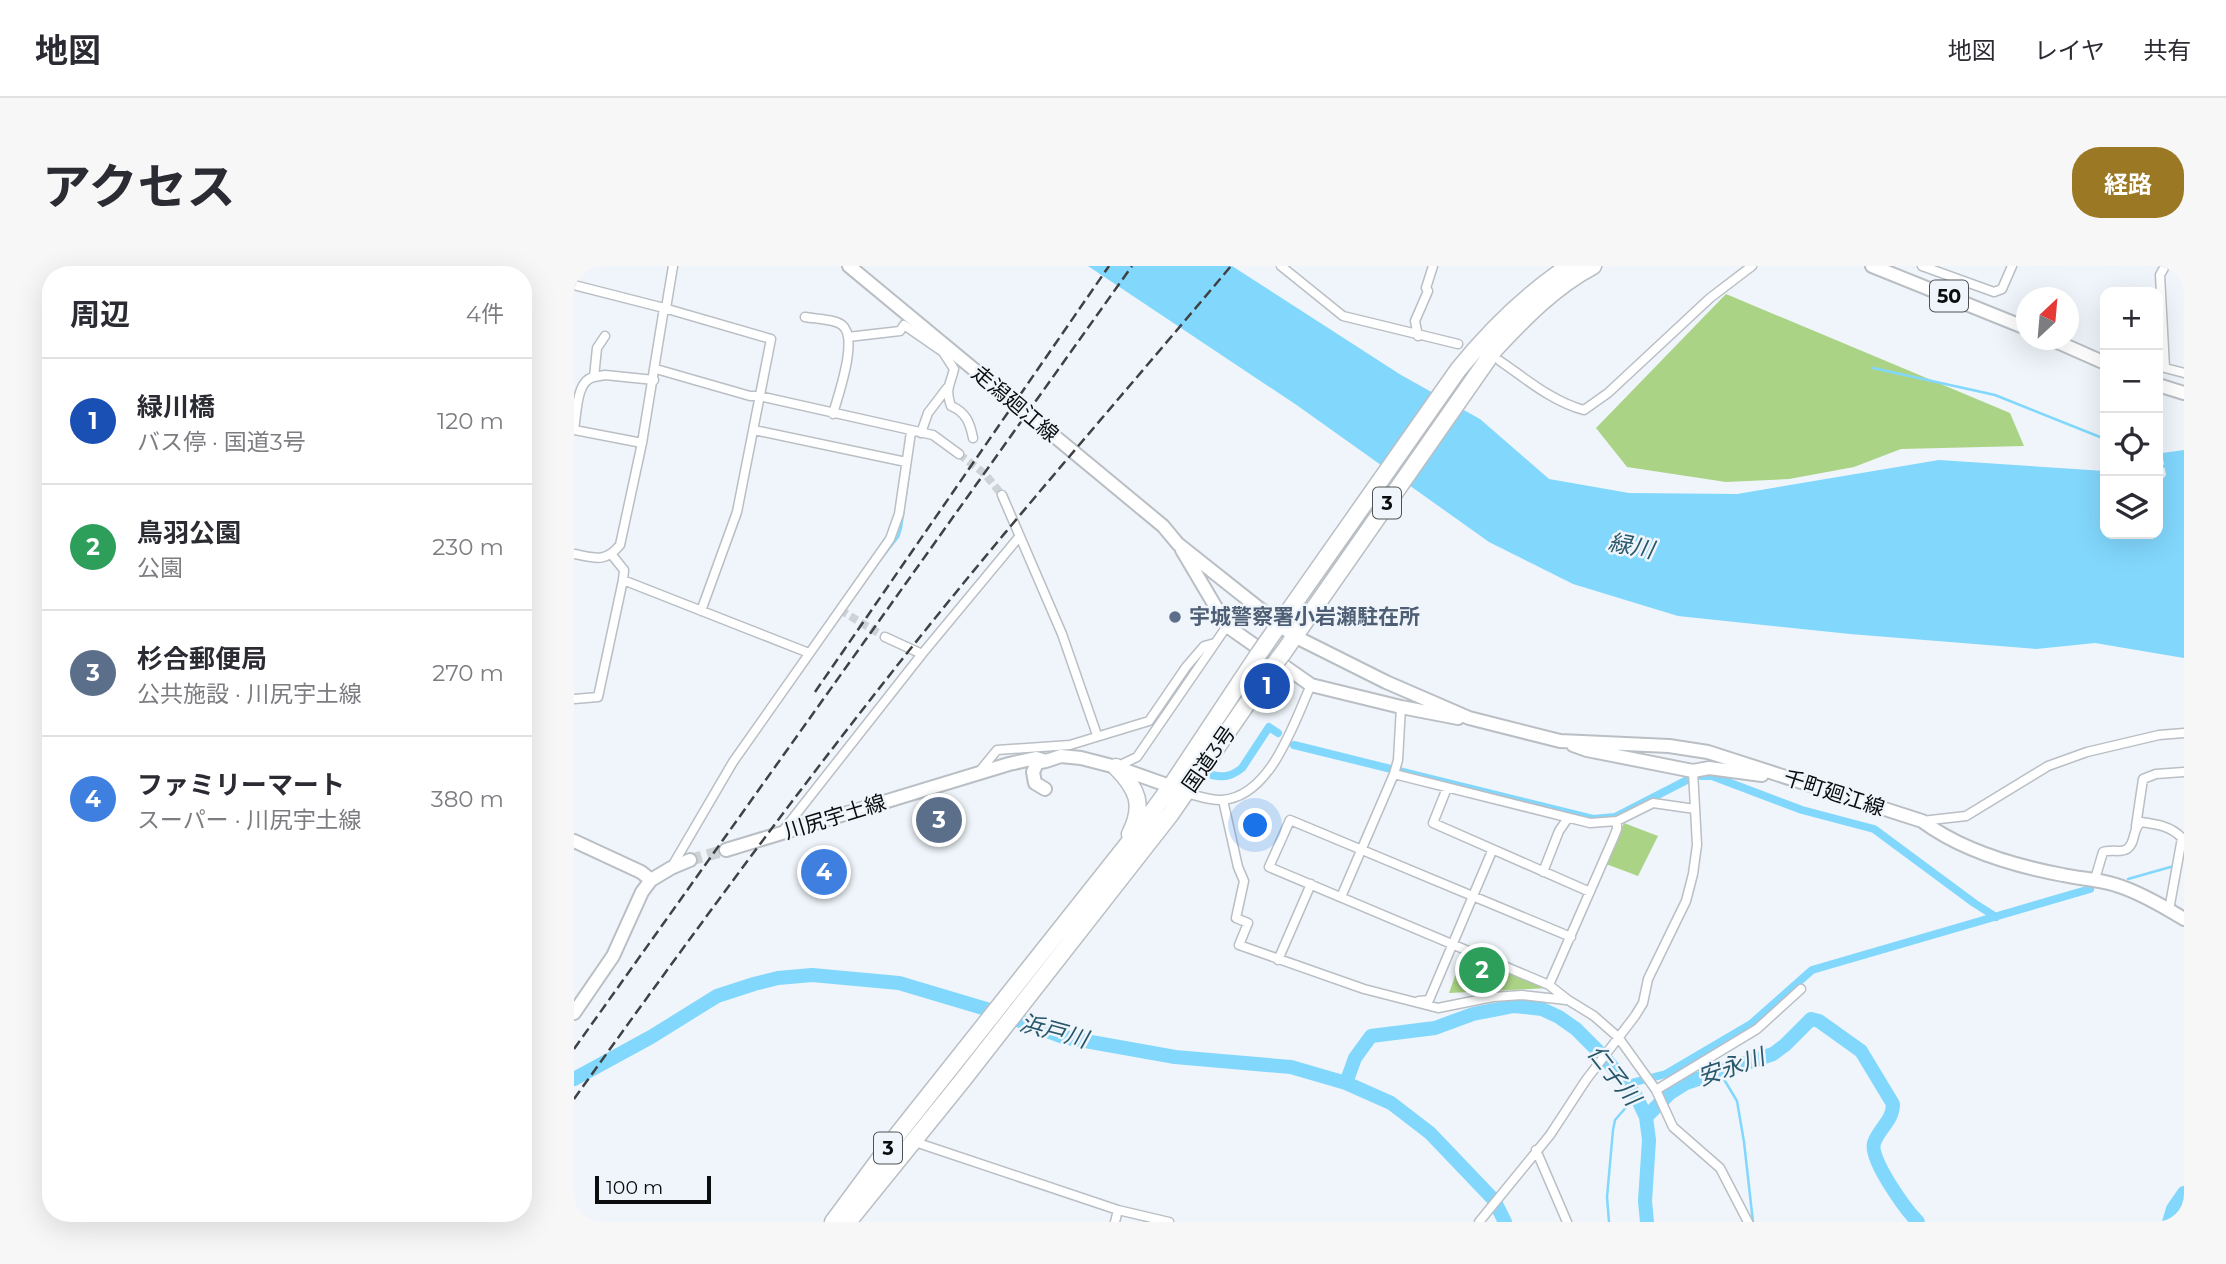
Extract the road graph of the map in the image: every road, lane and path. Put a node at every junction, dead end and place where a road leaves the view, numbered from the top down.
1 (673, 266) edge
2 (849, 266) edge
3 (1281, 266) edge
4 (1433, 266) edge
5 (1569, 266) edge
6 (1593, 266) edge
7 (1752, 266) edge
8 (1872, 266) edge
9 (1922, 266) edge
10 (2012, 266) edge
11 (2165, 266) edge
12 (574, 285) edge
13 (665, 308) junction
14 (805, 317) dead end
15 (2016, 324) edge
16 (605, 336) dead end
17 (1418, 336) junction
18 (848, 337) junction
19 (1458, 344) dead end
20 (943, 347) junction
21 (2076, 350) edge
22 (1500, 361) dead end
23 (2100, 361) edge
24 (656, 369) junction
25 (2184, 373) edge
26 (594, 377) junction
27 (654, 380) junction
28 (2163, 387) edge
29 (947, 388) junction
30 (2184, 393) edge
31 (759, 396) junction
32 (833, 414) junction
33 (574, 429) edge
34 (754, 430) junction
35 (911, 432) junction
36 (921, 433) junction
37 (972, 438) dead end
38 (642, 443) junction
39 (959, 454) tunnel mouth
40 (906, 462) junction
41 (1002, 495) tunnel mouth
42 (1019, 537) junction
43 (1178, 544) junction
44 (574, 554) edge
45 (612, 555) junction
46 (623, 580) junction
47 (701, 611) junction
48 (1282, 620) junction
49 (1227, 626) junction
50 (1297, 632) junction
51 (885, 637) tunnel mouth
52 (1214, 643) junction
53 (809, 653) junction
54 (922, 654) junction
55 (1311, 685) junction
56 (574, 698) edge
57 (1401, 707) junction
58 (1469, 718) junction
59 (2180, 733) edge
60 (1097, 735) junction
61 (2184, 739) edge
62 (1560, 741) junction
63 (1046, 761) junction
64 (1116, 766) junction
65 (1693, 771) junction
66 (2184, 772) edge
67 (978, 773) junction
68 (1394, 774) junction
69 (1791, 779) junction
70 (1447, 788) junction
71 (1045, 789) dead end
72 (1178, 789) junction
73 (1223, 800) junction
74 (1695, 808) junction
75 (1568, 818) junction
76 (1616, 821) junction
77 (1923, 821) junction
78 (2136, 826) junction
79 (781, 833) junction
80 (574, 841) edge
81 (1361, 849) junction
82 (726, 850) tunnel mouth
83 (1492, 851) junction
84 (1120, 854) junction
85 (690, 860) tunnel mouth
86 (671, 868) junction
87 (1543, 872) junction
88 (2095, 879) junction
89 (651, 880) junction
90 (1311, 884) junction
91 (1590, 891) junction
92 (1474, 896) junction
93 (1342, 897) junction
94 (2169, 909) junction
95 (2184, 919) edge
96 (1571, 937) junction
97 (1453, 944) junction
98 (1278, 960) junction
99 (1549, 985) junction
100 (1026, 987) junction
101 (1801, 989) dead end
102 (1568, 1000) junction
103 (1413, 1001) junction
104 (575, 1012) edge
105 (1618, 1037) junction
106 (1656, 1090) junction
107 (905, 1138) junction
108 (1536, 1150) junction
109 (1118, 1210) junction
110 (833, 1222) edge
111 (848, 1222) edge
112 (1115, 1222) edge
113 (1169, 1222) edge
114 (1479, 1222) edge
115 (1567, 1222) edge
116 (1748, 1222) edge

1 - 13 street
2 - 20 main road, 走潟廻江線
3 - 17 street
4 - 17 street
5 - 48 highway, 国道3号 / 3
6 - 50 highway, 国道3号 / 3
7 - 22 street
8 - 15 main road, 50
9 - 10 street
11 - 25 street
12 - 13 street
13 - 24 street
13 - 31 street
14 - 18 street
16 - 26 street
17 - 19 street
18 - 20 street
18 - 32 street
20 - 29 street
20 - 43 main road, 走潟廻江線
21 - 23 main road
24 - 27 street
24 - 31 street
26 - 27 street
26 - 33 street
27 - 38 street
28 - 30 main road
29 - 36 street
29 - 37 street
31 - 32 street
31 - 34 street
32 - 35 street
33 - 38 street
34 - 40 street
34 - 47 street
35 - 36 street
35 - 40 street
36 - 39 street
38 - 45 street
40 - 53 street
41 - 42 street
42 - 54 street
42 - 60 street
43 - 48 main road, 走潟廻江線
43 - 49 main road, 走潟廻江線
44 - 45 street
45 - 46 street
46 - 47 street
46 - 56 street
47 - 53 street
48 - 50 main road, 走潟廻江線
48 - 72 highway, 国道3号 / 3
49 - 52 street
49 - 55 main road, 走潟廻江線
50 - 58 main road, 千町廻江線
50 - 72 highway, 国道3号 / 3
51 - 54 street
52 - 60 street
52 - 64 street
53 - 86 street
54 - 79 street
55 - 57 main road, 千町廻江線
55 - 73 street
57 - 58 main road, 千町廻江線
57 - 68 street
58 - 62 main road, 千町廻江線
59 - 61 street
59 - 77 street
60 - 67 street
62 - 65 main road
62 - 69 main road, 千町廻江線
63 - 64 main road, 川尻宇土線
63 - 67 main road, 川尻宇土線
63 - 71 main road
64 - 72 main road, 川尻宇土線
64 - 84 highway
65 - 69 main road
65 - 74 street
66 - 78 street
67 - 79 main road, 川尻宇土線
68 - 70 street
68 - 81 street
69 - 77 main road, 千町廻江線
70 - 75 street
70 - 83 street
72 - 73 street
72 - 84 highway, 国道3号 / 3
72 - 100 highway, 国道3号 / 3
73 - 98 street
74 - 76 street
74 - 105 street
75 - 76 street
75 - 87 street
76 - 91 street
77 - 88 main road, 千町廻江線
78 - 88 street
78 - 94 street
79 - 82 main road, 川尻宇土線
80 - 89 main road
81 - 90 street
81 - 92 street
81 - 93 street
83 - 87 street
83 - 92 street
84 - 100 highway, 国道3号 / 3
85 - 86 main road
86 - 89 main road
87 - 91 street
88 - 94 main road, 千町廻江線
89 - 104 main road
90 - 93 street
90 - 98 street
91 - 96 street
92 - 96 street
92 - 97 street
93 - 97 street
94 - 95 main road, 千町廻江線
96 - 99 street
97 - 99 street
97 - 103 street
98 - 103 street
99 - 102 street
100 - 107 highway, 国道3号 / 3
100 - 107 highway, 国道3号 / 3
101 - 106 street
102 - 103 street
102 - 105 street
105 - 106 street
105 - 108 street
106 - 116 street
107 - 109 street
107 - 110 highway, 国道3号 / 3
107 - 111 highway, 国道3号 / 3
108 - 114 street
108 - 115 street
109 - 112 street
109 - 113 street

